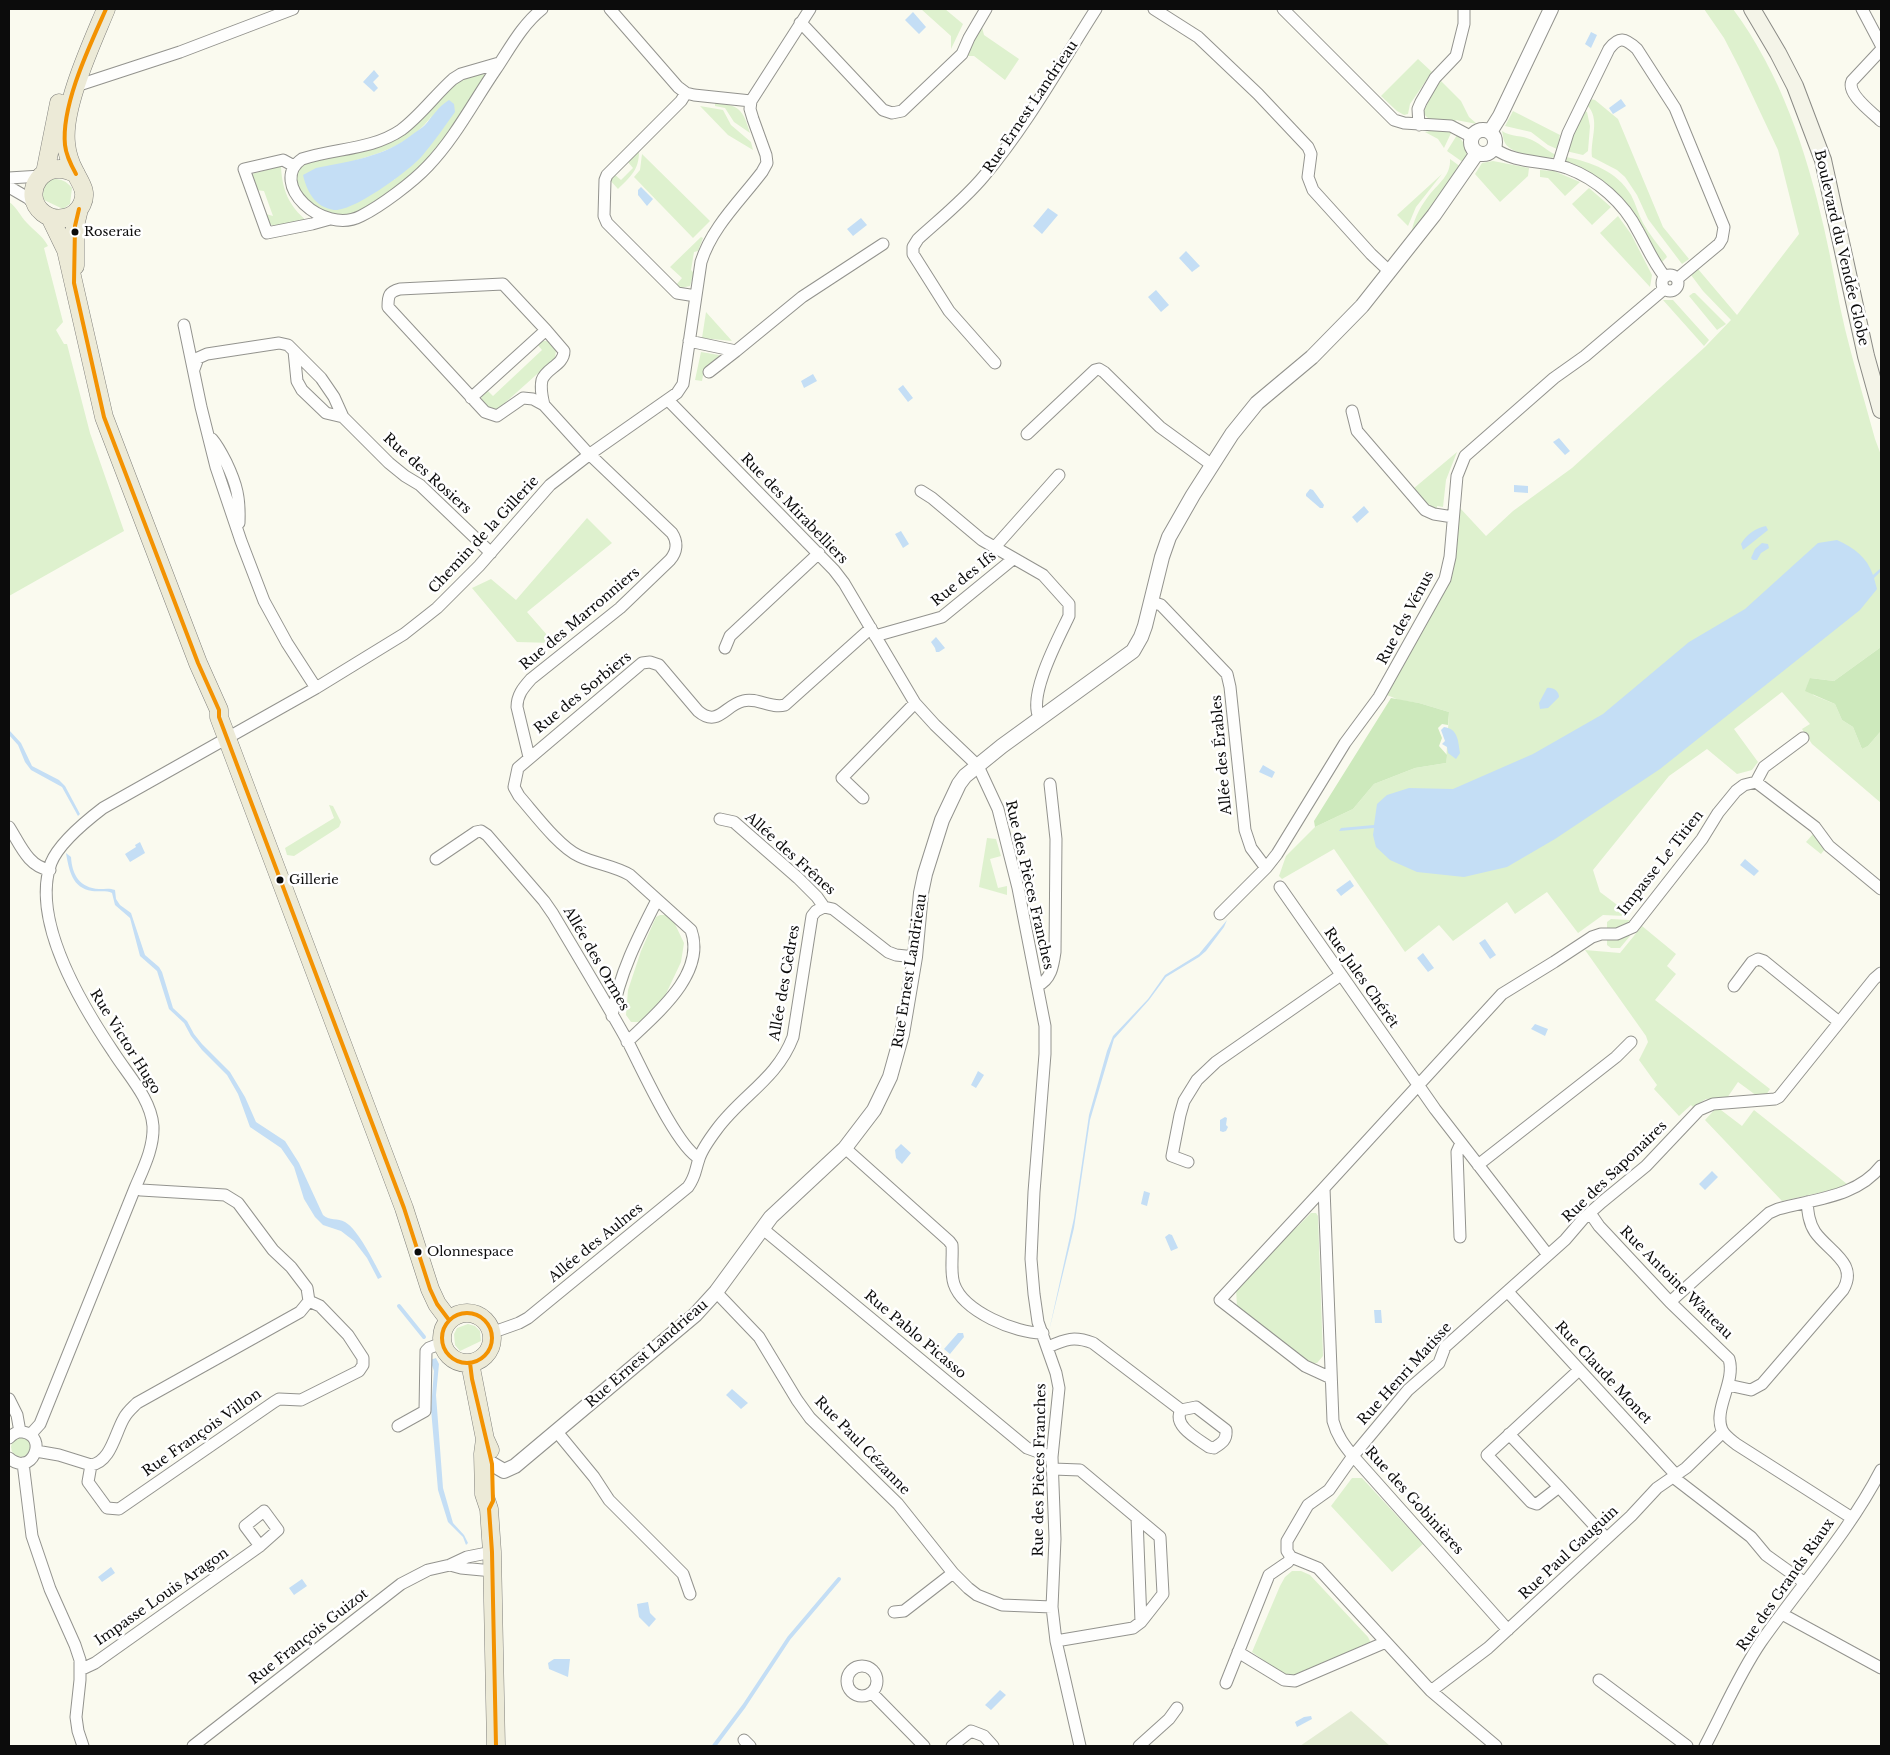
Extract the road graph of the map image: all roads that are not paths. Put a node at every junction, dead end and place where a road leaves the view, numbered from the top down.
1 (94, 9) edge
2 (106, 9) edge
3 (292, 9) edge
4 (542, 9) edge
5 (610, 9) edge
6 (810, 9) edge
7 (986, 9) edge
8 (1096, 9) edge
9 (1154, 9) edge
10 (1283, 9) edge
11 (1464, 9) edge
12 (1551, 9) edge
13 (1752, 9) edge
14 (1862, 9) edge
15 (800, 24) junction
16 (1881, 45) edge
17 (1881, 50) edge
18 (499, 63) junction
19 (76, 86) junction
20 (686, 93) junction
21 (751, 101) junction
22 (1881, 121) edge
23 (1418, 125) junction
24 (1490, 132) junction
25 (1472, 137) junction
26 (1494, 148) junction
27 (1477, 153) junction
28 (1558, 165) junction
29 (294, 166) junction
30 (43, 174) junction
31 (76, 174) junction
32 (9, 178) edge
33 (9, 187) edge
34 (79, 209) junction
35 (44, 212) junction
36 (330, 218) junction
37 (884, 244) dead end
38 (1389, 271) junction
39 (1663, 278) junction
40 (74, 284) junction
41 (696, 296) junction
42 (184, 325) dead end
43 (546, 330) junction
44 (689, 341) junction
45 (294, 351) junction
46 (736, 351) junction
47 (995, 363) dead end
48 (194, 369) junction
49 (709, 372) dead end
50 (472, 398) junction
51 (668, 400) junction
52 (544, 405) junction
53 (1881, 410) edge
54 (1352, 412) dead end
55 (343, 417) junction
56 (1027, 434) dead end
57 (590, 454) junction
58 (1212, 465) junction
59 (1059, 475) dead end
60 (921, 491) dead end
61 (1453, 517) junction
62 (994, 548) junction
63 (492, 553) junction
64 (819, 553) junction
65 (1014, 559) junction
66 (1152, 602) junction
67 (873, 632) junction
68 (725, 648) dead end
69 (316, 688) junction
70 (915, 703) junction
71 (1040, 720) junction
72 (1803, 738) dead end
73 (227, 739) junction
74 (529, 757) junction
75 (978, 766) junction
76 (1756, 782) junction
77 (1050, 784) dead end
78 (863, 798) dead end
79 (720, 819) dead end
80 (9, 827) edge
81 (436, 859) dead end
82 (1266, 868) junction
83 (50, 870) junction
84 (1280, 887) dead end
85 (1881, 889) edge
86 (657, 900) junction
87 (824, 907) junction
88 (1220, 914) dead end
89 (915, 957) junction
90 (1881, 973) edge
91 (1341, 974) junction
92 (1037, 986) junction
93 (1734, 986) dead end
94 (612, 1016) junction
95 (1839, 1022) junction
96 (627, 1042) junction
97 (1630, 1042) dead end
98 (1418, 1085) junction
99 (1461, 1144) junction
100 (845, 1148) junction
101 (699, 1158) junction
102 (1188, 1162) dead end
103 (1478, 1165) junction
104 (1881, 1166) edge
105 (136, 1188) junction
106 (1324, 1188) junction
107 (1807, 1202) junction
108 (1590, 1213) junction
109 (763, 1229) junction
110 (1460, 1237) dead end
111 (1548, 1255) junction
112 (716, 1292) junction
113 (1508, 1292) junction
114 (309, 1301) junction
115 (1670, 1302) junction
116 (449, 1320) junction
117 (491, 1333) junction
118 (1043, 1333) junction
119 (442, 1343) junction
120 (1048, 1347) junction
121 (470, 1363) junction
122 (1579, 1370) junction
123 (1331, 1378) junction
124 (1728, 1385) junction
125 (9, 1399) edge
126 (1181, 1410) dead end
127 (398, 1426) dead end
128 (557, 1432) junction
129 (1723, 1432) junction
130 (25, 1433) junction
131 (1509, 1434) junction
132 (9, 1438) edge
133 (485, 1439) junction
134 (36, 1451) junction
135 (1353, 1456) junction
136 (9, 1458) edge
137 (23, 1463) junction
138 (1052, 1463) junction
139 (492, 1464) junction
140 (91, 1465) junction
141 (1881, 1470) edge
142 (1675, 1476) junction
143 (1558, 1487) junction
144 (489, 1509) junction
145 (1137, 1518) junction
146 (1852, 1518) junction
147 (1606, 1538) junction
148 (260, 1546) dead end
149 (492, 1552) junction
150 (1291, 1557) junction
151 (450, 1565) junction
152 (493, 1571) junction
153 (953, 1572) junction
154 (1805, 1583) junction
155 (690, 1594) dead end
156 (1052, 1607) junction
157 (894, 1612) dead end
158 (1782, 1614) junction
159 (1141, 1622) junction
160 (1508, 1630) junction
161 (1056, 1640) junction
162 (1386, 1642) junction
163 (1238, 1652) junction
164 (1881, 1668) edge
165 (80, 1670) junction
166 (1599, 1680) dead end
167 (1226, 1683) dead end
168 (1431, 1691) junction
169 (872, 1693) dead end
170 (1177, 1708) dead end
171 (83, 1746) edge
172 (193, 1746) edge
173 (496, 1746) edge
174 (924, 1746) edge
175 (952, 1746) edge
176 (993, 1746) edge
177 (1080, 1746) edge
178 (1140, 1746) edge
179 (1496, 1746) edge
180 (1687, 1746) edge
181 (1705, 1746) edge

1 - 30 main road
2 - 19 main road
3 - 19 street
4 - 18 street
5 - 20 street
6 - 15 street
7 - 15 street
8 - 47 street, Rue Ernest Landrieau
9 - 38 street
10 - 23 street
11 - 23 street
12 - 24 street
13 - 53 main road, Boulevard du Vendée Globe
14 - 16 street
15 - 21 street
17 - 22 street
18 - 29 street
18 - 36 street
19 - 31 main road
20 - 21 street
20 - 41 street
21 - 41 street
23 - 25 street
24 - 25 street
24 - 26 street
25 - 27 street
26 - 27 street
26 - 28 street
27 - 38 street, Rue Ernest Landrieau
28 - 39 street
28 - 39 street, Rue des Vénus
29 - 36 street
29 - 36 street
30 - 31 main road
30 - 32 street
30 - 35 main road
31 - 34 main road
33 - 35 street
34 - 35 main road
34 - 40 main road
35 - 40 main road
37 - 46 street
38 - 58 street, Rue Ernest Landrieau
39 - 61 street, Rue des Vénus
40 - 73 main road
41 - 44 street
42 - 48 street
43 - 50 street
43 - 50 street
43 - 52 street
44 - 46 street
44 - 51 street, Chemin de la Gillerie
45 - 48 street, Rue des Rosiers
45 - 55 street, Rue des Rosiers
45 - 55 street, Rue des Rosiers
46 - 49 street
48 - 69 street
50 - 52 street
51 - 57 street, Chemin de la Gillerie
51 - 64 street, Rue des Mirabelliers
52 - 57 street, Rue des Marronniers
54 - 61 street
55 - 63 street, Rue des Rosiers
56 - 58 street
57 - 63 street, Chemin de la Gillerie
57 - 74 street, Rue des Marronniers
58 - 66 street, Rue Ernest Landrieau
59 - 62 street
60 - 62 street
61 - 82 street, Rue des Vénus
62 - 65 street
63 - 69 street, Chemin de la Gillerie
64 - 67 street, Rue des Mirabelliers
64 - 68 street
65 - 67 street, Rue des Ifs
65 - 71 street
66 - 71 street, Rue Ernest Landrieau
66 - 82 street, Allée des Érables
67 - 70 street, Rue des Mirabelliers
67 - 74 street, Rue des Sorbiers
69 - 73 street, Chemin de la Gillerie
70 - 75 street, Rue des Mirabelliers
70 - 78 street
71 - 75 street, Rue Ernest Landrieau
72 - 76 street, Impasse Le Titien
73 - 83 street, Rue Victor Hugo
73 - 116 main road
74 - 86 street, Rue des Sorbiers
75 - 89 street, Rue Ernest Landrieau
75 - 92 street, Rue des Pièces Franches
76 - 85 street
76 - 98 street, Impasse Le Titien
77 - 92 street, Rue des Pièces Franches
79 - 87 street, Allée des Frênes
80 - 83 street
81 - 94 street, Allée des Ormes
82 - 88 street
83 - 105 street, Rue Victor Hugo
84 - 91 street, Rue Jules Chérêt
86 - 94 street
86 - 96 street
87 - 89 street, Allée des Frênes
87 - 101 street, Allée des Cèdres
89 - 100 street, Rue Ernest Landrieau
90 - 95 street, Rue des Saponaires
91 - 98 street, Rue Jules Chérêt
91 - 102 street
92 - 118 street, Rue des Pièces Franches
93 - 95 street
94 - 96 street, Allée des Ormes
95 - 108 street, Rue des Saponaires
96 - 101 street, Allée des Ormes
97 - 103 street
98 - 99 street, Rue Jules Chérêt
98 - 106 street
99 - 103 street, Rue Jules Chérêt
99 - 110 street
100 - 109 street, Rue Ernest Landrieau
100 - 118 street
101 - 117 street, Allée des Aulnes
103 - 111 street, Rue Jules Chérêt
104 - 107 street
105 - 114 street
105 - 130 street, Rue Victor Hugo
106 - 123 street, Rue des Gobinières
106 - 123 street
107 - 115 street
107 - 124 street
108 - 111 street, Rue des Saponaires
108 - 115 street, Rue Antoine Watteau
109 - 112 street, Rue Ernest Landrieau
109 - 138 street, Rue Pablo Picasso
111 - 113 street, Rue Henri Matisse
112 - 128 street, Rue Ernest Landrieau
112 - 153 street, Rue Paul Cézanne
113 - 122 street, Rue Claude Monet
113 - 135 street, Rue Henri Matisse
114 - 140 street
114 - 140 street, Rue François Villon
115 - 124 street, Rue Antoine Watteau
116 - 117 main road
116 - 119 main road
117 - 121 main road
118 - 120 street, Rue des Pièces Franches
119 - 121 main road
119 - 127 street
120 - 126 street
120 - 138 street, Rue des Pièces Franches
121 - 133 main road
122 - 131 street
122 - 142 street, Rue Claude Monet
123 - 135 street, Rue des Gobinières
124 - 129 street, Rue Antoine Watteau
125 - 130 street
128 - 139 street, Rue Ernest Landrieau
128 - 155 street
129 - 142 street, Rue Paul Gauguin
129 - 146 street
130 - 132 street
130 - 134 street
131 - 143 street
131 - 143 street
133 - 139 main road
133 - 144 main road
134 - 137 street
134 - 140 street
135 - 150 street, Rue Henri Matisse
135 - 160 street, Rue des Gobinières
136 - 137 street
137 - 165 street
138 - 145 street, Rue Pablo Picasso
138 - 156 street, Rue des Pièces Franches
139 - 144 main road
141 - 146 street, Rue des Grands Riaux
142 - 147 street, Rue Paul Gauguin
142 - 154 street, Rue Claude Monet
143 - 147 street
144 - 149 main road
145 - 159 street
145 - 159 street, Rue Pablo Picasso
146 - 154 street, Rue des Grands Riaux
147 - 160 street, Rue Paul Gauguin
148 - 165 street, Impasse Louis Aragon
149 - 151 street, Rue François Guizot
149 - 152 main road
150 - 162 street
150 - 163 street
151 - 152 street, Rue François Guizot
151 - 172 street, Rue François Guizot
152 - 173 main road
153 - 156 street, Rue Paul Cézanne
153 - 157 street
154 - 158 street, Rue des Grands Riaux
156 - 161 street, Rue des Pièces Franches
158 - 164 street
158 - 181 street, Rue des Grands Riaux
159 - 161 street
160 - 168 street, Rue Paul Gauguin
161 - 177 street, Rue des Pièces Franches
162 - 163 street
162 - 168 street
163 - 167 street
165 - 171 street
166 - 180 street
168 - 179 street
169 - 174 street
170 - 178 street
175 - 176 street

